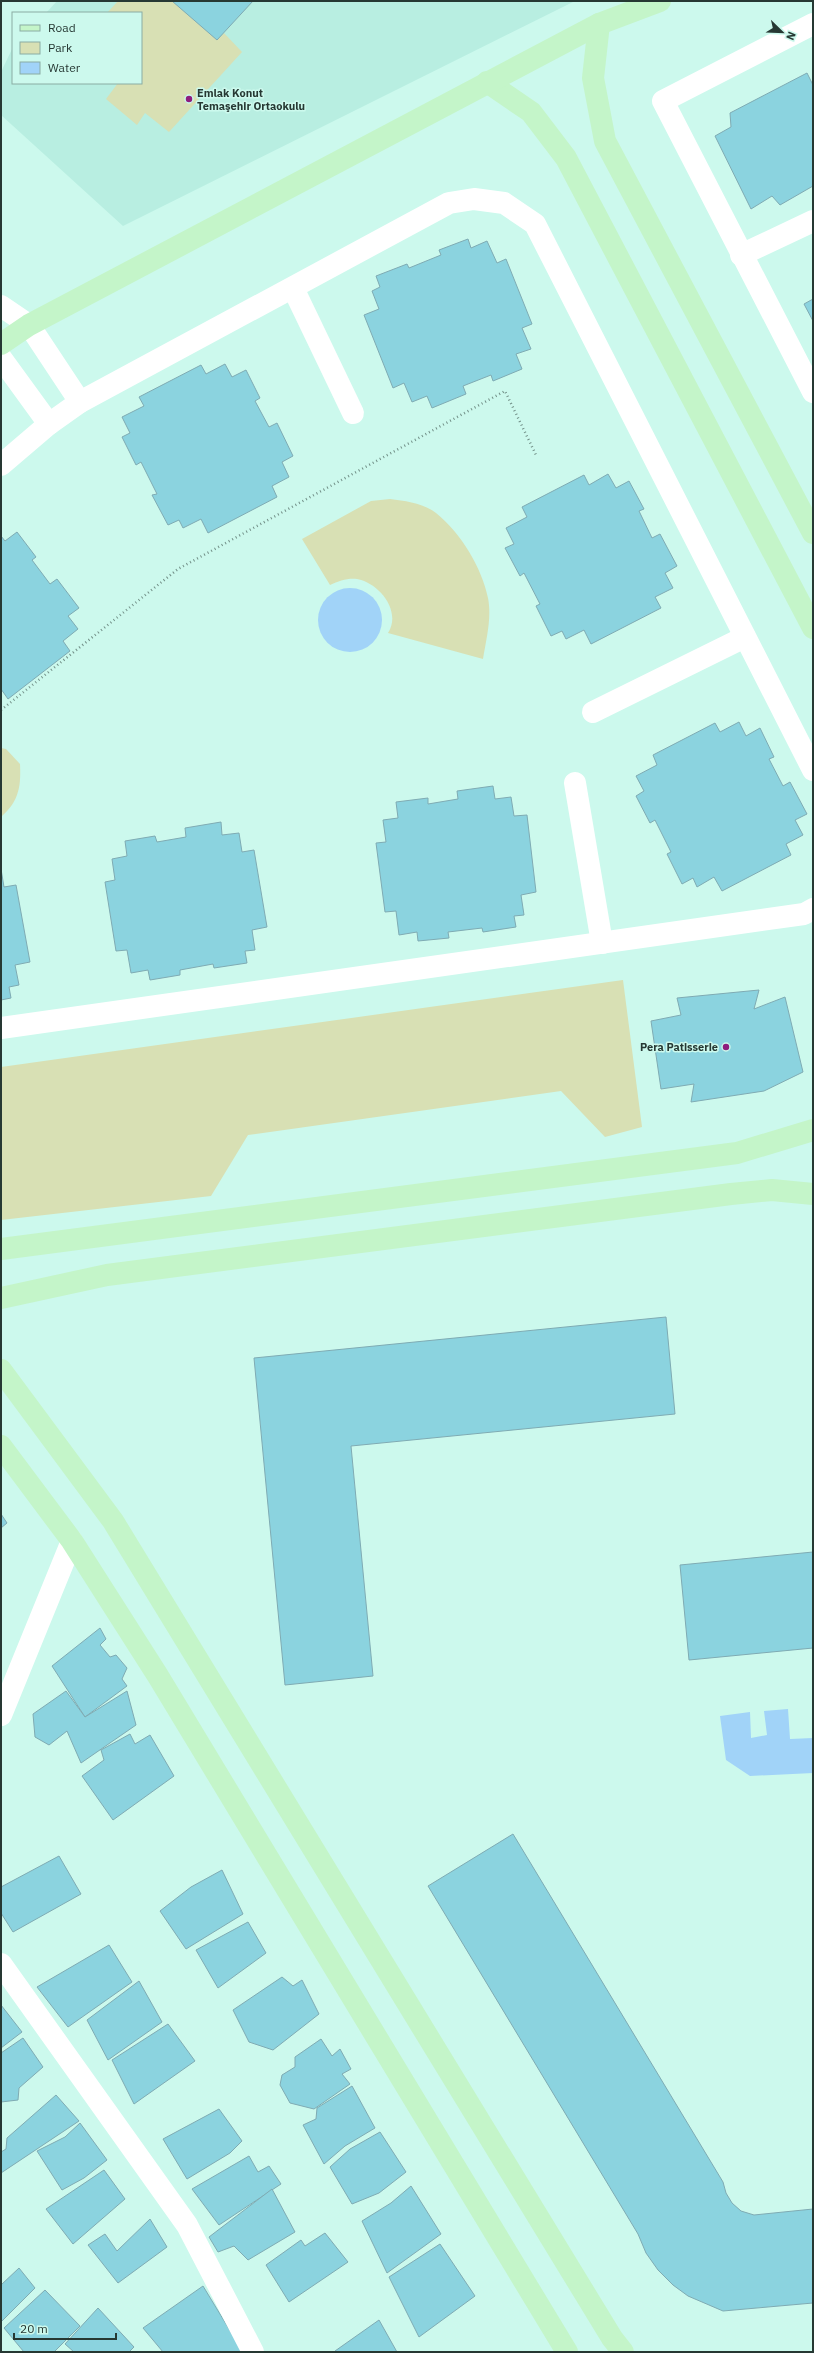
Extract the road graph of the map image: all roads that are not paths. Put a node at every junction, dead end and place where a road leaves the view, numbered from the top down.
1 (660, 1) edge
2 (599, 24) junction
3 (813, 24) edge
4 (487, 82) junction
5 (813, 221) edge
6 (742, 255) junction
7 (293, 288) junction
8 (1, 306) edge
9 (29, 324) junction
10 (1, 344) edge
11 (1, 358) edge
12 (813, 392) edge
13 (80, 402) junction
14 (352, 413) dead end
15 (49, 424) junction
16 (1, 465) edge
17 (813, 533) edge
18 (813, 628) edge
19 (745, 637) junction
20 (593, 712) dead end
21 (813, 770) edge
22 (575, 783) dead end
23 (813, 909) edge
24 (602, 943) junction
25 (1, 1028) edge
26 (813, 1130) edge
27 (813, 1194) edge
28 (1, 1249) edge
29 (1, 1298) edge
30 (1, 1370) edge
31 (1, 1446) edge
32 (72, 1541) junction
33 (1, 1715) edge
34 (1, 1964) edge
35 (253, 2352) edge
36 (567, 2352) edge
37 (623, 2352) edge

1 - 2 main road
2 - 4 main road
2 - 17 main road
3 - 6 street
4 - 9 main road
4 - 18 main road
5 - 6 street
6 - 12 street
7 - 13 street
7 - 14 street
7 - 19 street
8 - 9 street
9 - 10 main road
9 - 13 street
11 - 15 street
13 - 15 street
15 - 16 street
19 - 20 street
19 - 21 street
22 - 24 street
23 - 24 street
24 - 25 street
26 - 28 main road
27 - 29 main road
30 - 37 main road
31 - 32 main road
32 - 33 street
32 - 36 main road
34 - 35 street

